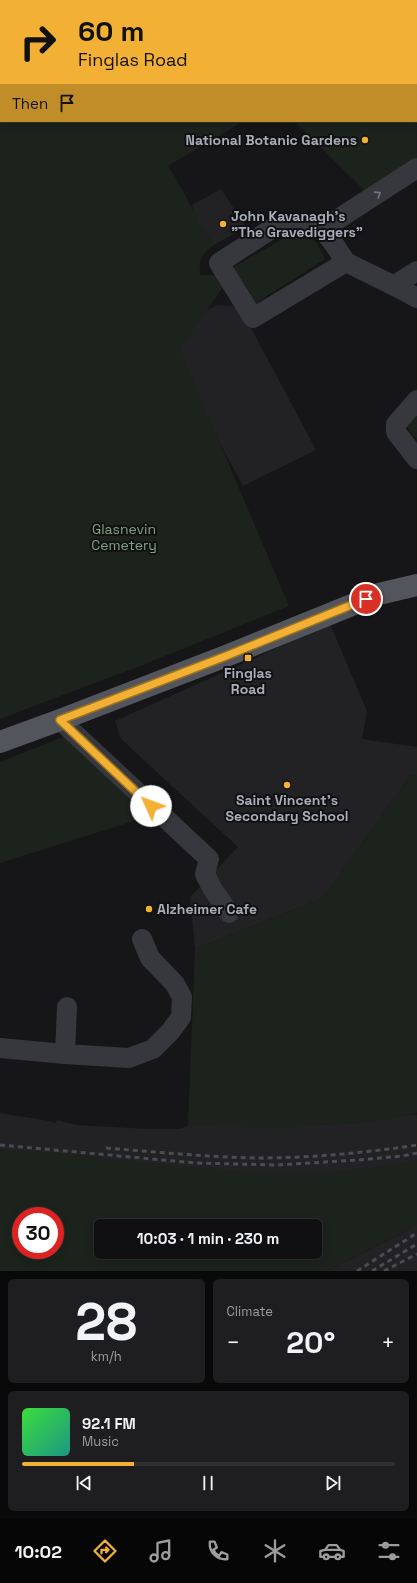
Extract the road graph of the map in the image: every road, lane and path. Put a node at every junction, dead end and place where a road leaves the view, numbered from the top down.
1 (417, 168) edge
2 (321, 230) junction
3 (346, 262) junction
4 (417, 271) edge
5 (395, 285) junction
6 (417, 298) edge
7 (417, 400) edge
8 (417, 459) edge
9 (417, 585) edge
10 (60, 720) junction
11 (0, 742) edge
12 (229, 913) dead end
13 (142, 939) dead end
14 (67, 1007) dead end
15 (0, 1048) edge
16 (65, 1054) junction

2 -> 1 street
2 - 3 street
2 - 3 street
3 - 5 street
4 - 5 street
5 - 6 street
7 - 8 street
9 - 10 main road
10 - 11 main road
10 - 12 street
13 - 16 street
14 - 16 street
15 - 16 street

